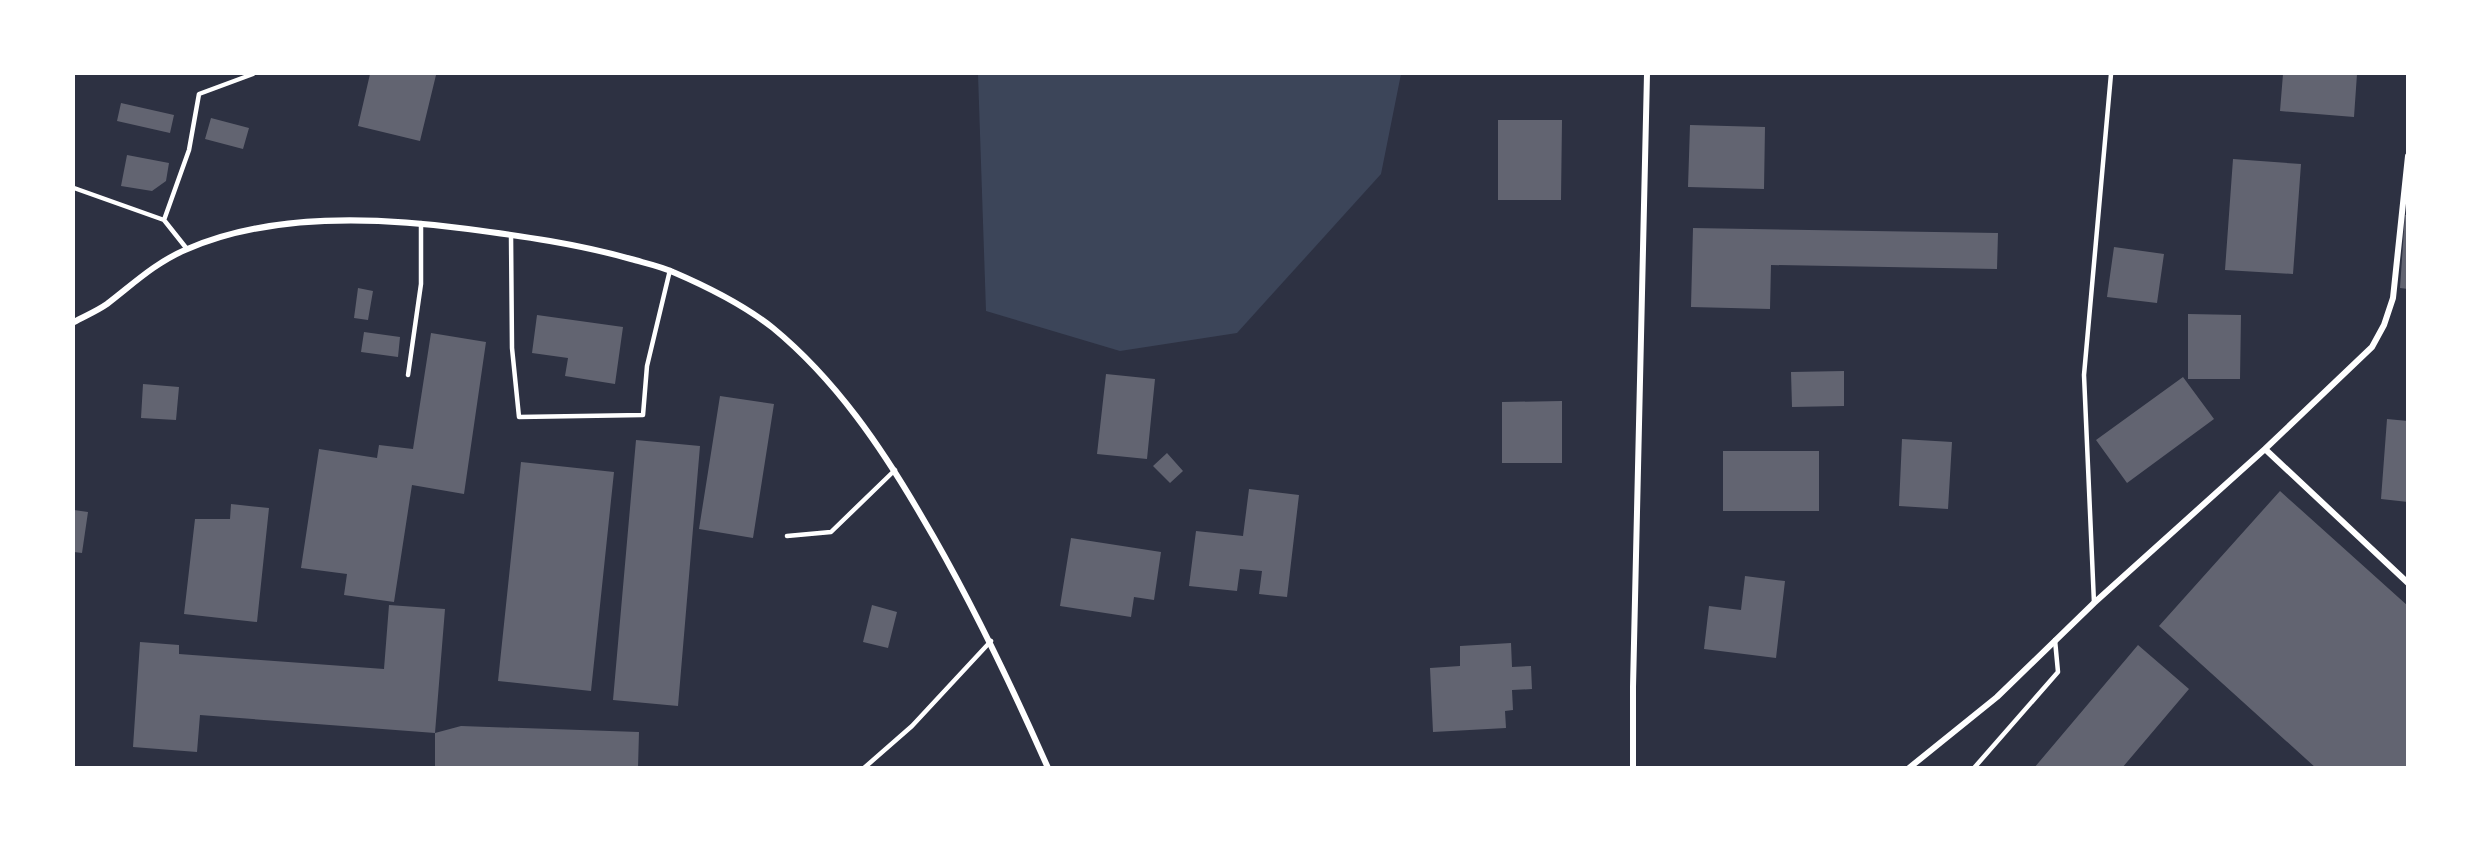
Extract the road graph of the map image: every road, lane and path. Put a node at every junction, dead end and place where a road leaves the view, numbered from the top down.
1 (253, 74) edge
2 (1647, 74) edge
3 (2111, 74) edge
4 (2408, 156) edge
5 (2406, 185) edge
6 (74, 188) edge
7 (164, 220) junction
8 (421, 222) junction
9 (511, 235) junction
10 (187, 249) junction
11 (670, 270) junction
12 (74, 322) edge
13 (408, 375) dead end
14 (2265, 449) junction
15 (895, 470) junction
16 (787, 536) dead end
17 (2408, 583) edge
18 (2094, 603) junction
19 (2055, 640) junction
20 (991, 641) junction
21 (864, 768) edge
22 (1048, 768) edge
23 (1633, 768) edge
24 (1909, 768) edge
25 (1974, 768) edge

1 - 7 lane
2 - 23 street
3 - 18 lane
4 - 5 street
5 - 14 street
6 - 7 lane
7 - 10 lane
8 - 9 street
8 - 10 street
8 - 13 lane
9 - 11 street
9 - 11 lane
10 - 12 street
11 - 15 street
14 - 17 street
14 - 18 street
15 - 16 lane
15 - 20 street
18 - 19 street
19 - 24 street
19 - 25 lane
20 - 21 lane
20 - 22 street

